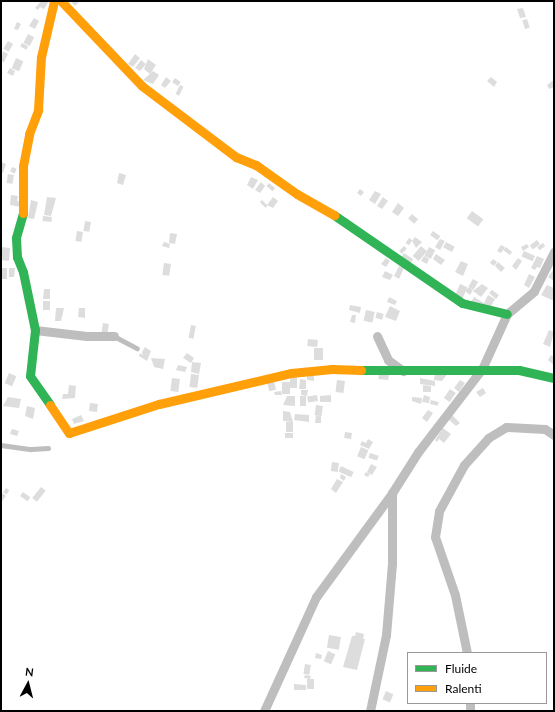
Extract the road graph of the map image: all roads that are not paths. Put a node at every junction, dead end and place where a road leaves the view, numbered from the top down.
1 (54, 1) edge
2 (61, 1) edge
3 (554, 252) edge
4 (507, 314) junction
5 (34, 330) junction
6 (114, 336) joint
7 (377, 336) dead end
8 (137, 348) dead end
9 (482, 369) junction
10 (403, 371) junction
11 (554, 378) edge
12 (554, 434) edge
13 (1, 445) edge
14 (48, 448) dead end
15 (392, 493) junction
16 (467, 652) edge
17 (264, 711) edge
18 (370, 711) edge

1 - 5 street
2 - 4 street
3 - 4 street
4 - 9 street
5 - 6 street
5 - 10 street
6 - 8 lane
7 - 10 street
9 - 10 street
9 - 11 street
9 - 15 street
12 - 16 street
13 - 14 lane
15 - 17 street
15 - 18 street

